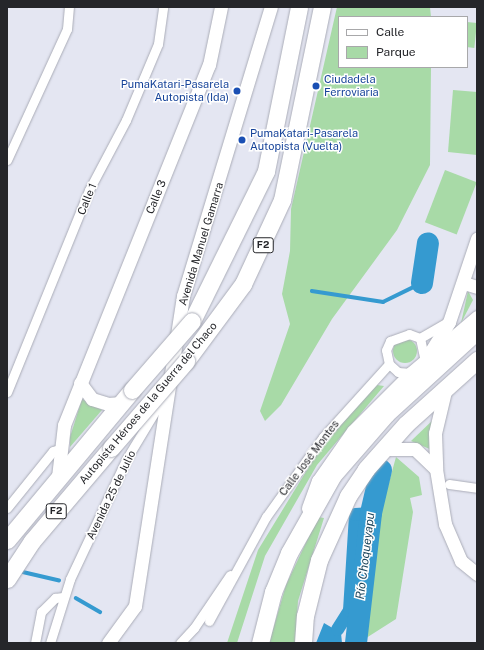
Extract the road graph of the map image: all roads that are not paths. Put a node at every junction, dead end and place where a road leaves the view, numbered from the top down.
1 (69, 7) edge
2 (163, 7) edge
3 (222, 7) edge
4 (271, 7) edge
5 (299, 7) edge
6 (322, 7) edge
7 (7, 160) edge
8 (477, 239) edge
9 (471, 285) edge
10 (477, 308) edge
11 (449, 322) junction
12 (475, 323) edge
13 (420, 338) junction
14 (477, 360) edge
15 (425, 361) junction
16 (389, 364) junction
17 (411, 373) junction
18 (80, 382) junction
19 (446, 388) junction
20 (7, 392) edge
21 (165, 397) junction
22 (121, 403) junction
23 (62, 448) junction
24 (384, 448) junction
25 (436, 469) junction
26 (58, 477) junction
27 (449, 484) dead end
28 (477, 488) edge
29 (7, 508) edge
30 (300, 529) junction
31 (7, 540) edge
32 (241, 560) junction
33 (477, 574) edge
34 (7, 579) edge
35 (63, 597) junction
36 (210, 621) dead end
37 (35, 643) edge
38 (50, 643) edge
39 (108, 643) edge
40 (180, 643) edge
41 (260, 643) edge
42 (303, 643) edge

1 - 7 street
2 - 20 street, Calle 1
3 - 18 main road, Calle 3
4 - 21 main road, Avenida Manuel Gamarra
5 - 22 highway, Autopista Héroes de la Guerra del Chaco / F2, bridge
6 - 34 highway, Autopista Héroes de la Guerra del Chaco / F2, bridge
8 - 9 main road
9 - 11 main road
10 - 12 street
11 - 13 street
11 - 15 main road
12 - 15 main road
12 - 30 highway
13 - 15 street
13 - 16 street
14 - 19 highway
15 - 17 main road
16 - 17 street
16 - 32 street, Calle José Montes
17 - 30 main road
18 - 22 main road
18 - 23 main road, Calle 3
19 - 24 highway
19 - 25 main road
21 - 35 street, Avenida 25 de Julio
21 - 39 main road, Avenida Manuel Gamarra
22 - 26 highway, Autopista Héroes de la Guerra del Chaco / F2
23 - 26 main road, Calle 3
23 - 29 street
24 - 25 main road
24 - 42 highway
25 - 33 main road
26 - 31 highway, Autopista Héroes de la Guerra del Chaco / F2
27 - 28 street
30 - 41 highway
32 - 36 street, Calle José Montes
32 - 40 street, Calle José Montes
35 - 37 street
35 - 38 street, Avenida 25 de Julio

